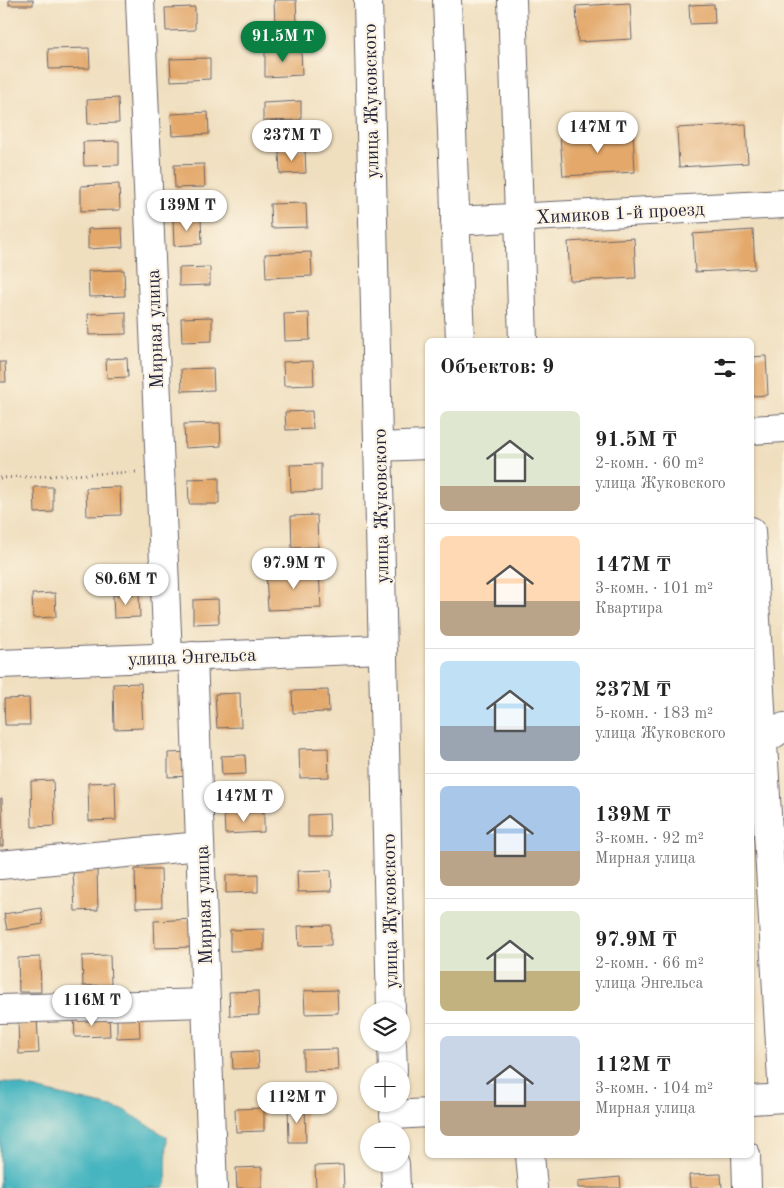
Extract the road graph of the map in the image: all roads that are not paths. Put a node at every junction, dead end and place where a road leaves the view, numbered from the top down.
1 (140, 0) edge
2 (368, 0) edge
3 (447, 0) edge
4 (512, 0) edge
5 (784, 204) edge
6 (519, 218) junction
7 (455, 221) junction
8 (460, 338) edge
9 (523, 338) edge
10 (784, 428) edge
11 (754, 430) edge
12 (425, 445) edge
13 (378, 448) junction
14 (754, 572) edge
15 (383, 649) junction
16 (180, 657) junction
17 (0, 664) edge
18 (766, 737) edge
19 (200, 846) junction
20 (0, 865) edge
21 (392, 1002) edge
22 (206, 1003) junction
23 (0, 1009) edge
24 (783, 1098) edge
25 (754, 1100) edge
26 (425, 1113) edge
27 (394, 1117) edge
28 (530, 1158) edge
29 (746, 1158) edge
30 (395, 1172) edge
31 (213, 1188) edge
32 (396, 1188) edge
33 (533, 1188) edge
34 (747, 1188) edge

1 - 16 street, Мирная улица
2 - 13 street, улица Жуковского
3 - 7 street
4 - 6 street
5 - 6 street, Химиков 1-й проезд
6 - 7 street, Химиков 1-й проезд
6 - 9 street
7 - 8 street
10 - 11 street
12 - 13 street
13 - 15 street, улица Жуковского
14 - 18 street
15 - 16 street, улица Энгельса
15 - 21 street, улица Жуковского
16 - 17 street, улица Энгельса
16 - 19 street, Мирная улица
18 - 24 street
19 - 20 street
19 - 22 street, Мирная улица
22 - 23 street
22 - 31 street, Мирная улица
24 - 25 street
26 - 27 street
28 - 33 street
29 - 34 street
30 - 32 street

